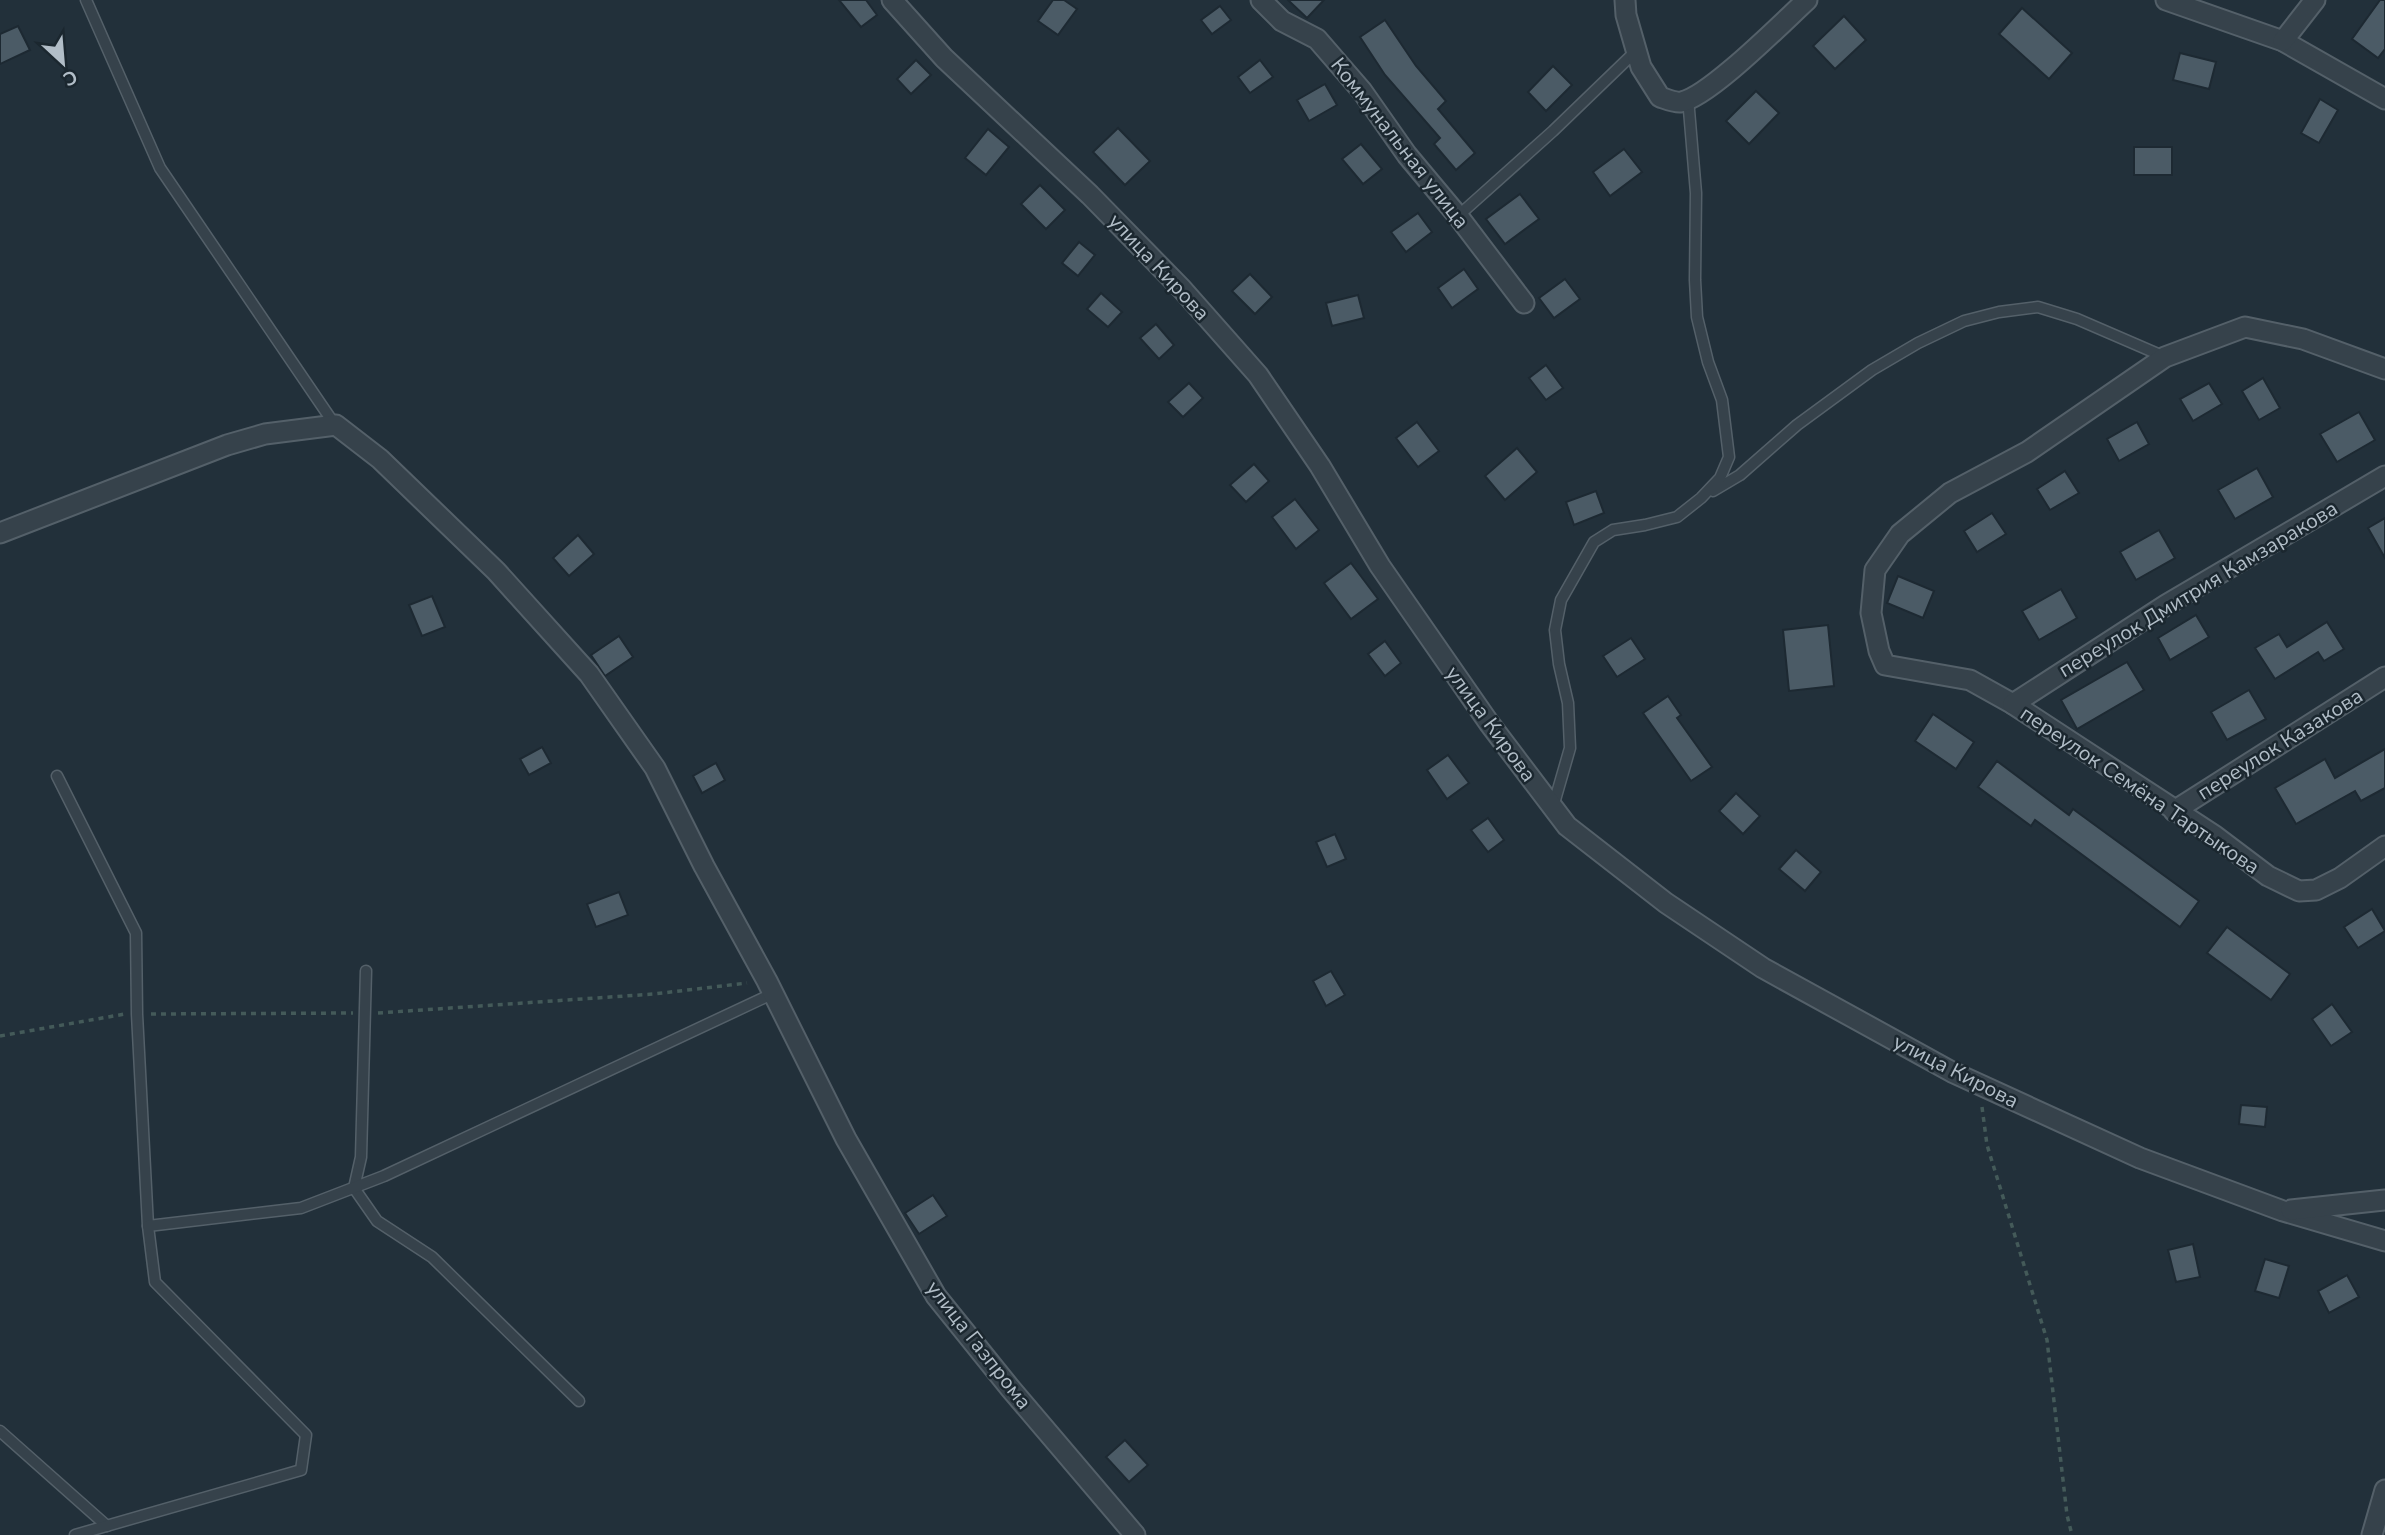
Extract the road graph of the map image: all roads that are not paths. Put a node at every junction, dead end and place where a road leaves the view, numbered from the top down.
1 (86, 0) edge
2 (892, 0) edge
3 (1261, 0) edge
4 (1625, 0) edge
5 (1807, 0) edge
6 (2166, 0) edge
7 (2315, 0) edge
8 (2283, 41) junction
9 (1636, 51) junction
10 (1688, 98) junction
11 (2385, 99) edge
12 (1458, 216) junction
13 (1524, 303) dead end
14 (2165, 357) junction
15 (2385, 369) edge
16 (335, 425) junction
17 (2385, 476) edge
18 (1701, 498) junction
19 (0, 533) edge
20 (2385, 677) edge
21 (2013, 704) junction
22 (57, 776) dead end
23 (1553, 808) junction
24 (2174, 811) junction
25 (2385, 846) edge
26 (366, 971) dead end
27 (771, 987) junction
28 (354, 1188) junction
29 (2385, 1200) edge
30 (2283, 1211) junction
31 (148, 1226) junction
32 (2385, 1241) edge
33 (579, 1401) dead end
34 (0, 1431) edge
35 (2385, 1490) edge
36 (107, 1526) junction
37 (75, 1535) edge
38 (1135, 1535) edge
39 (2372, 1535) edge

1 - 16 lane
2 - 23 street, улица Кирова
3 - 12 street, Коммунальная улица
4 - 9 street
5 - 10 street
6 - 8 street
7 - 8 street
8 - 11 street
9 - 10 street
9 - 12 lane
10 - 18 lane
12 - 13 street, Коммунальная улица
14 - 15 street
14 - 18 lane
14 - 21 street, переулок Семёна Тартыкова
16 - 19 street
16 - 27 street, улица Газпрома
17 - 21 street, переулок Дмитрия Камзаракова
18 - 23 lane
20 - 24 street, переулок Казакова
21 - 24 street, переулок Семёна Тартыкова
22 - 31 lane
23 - 30 street, улица Кирова
24 - 25 street, переулок Семёна Тартыкова
26 - 28 lane
27 - 28 lane
27 - 38 street, улица Газпрома
28 - 31 lane
28 - 33 lane
29 - 30 street
30 - 32 street, улица Кирова
31 - 36 lane
34 - 36 lane
35 - 39 street
36 - 37 lane

